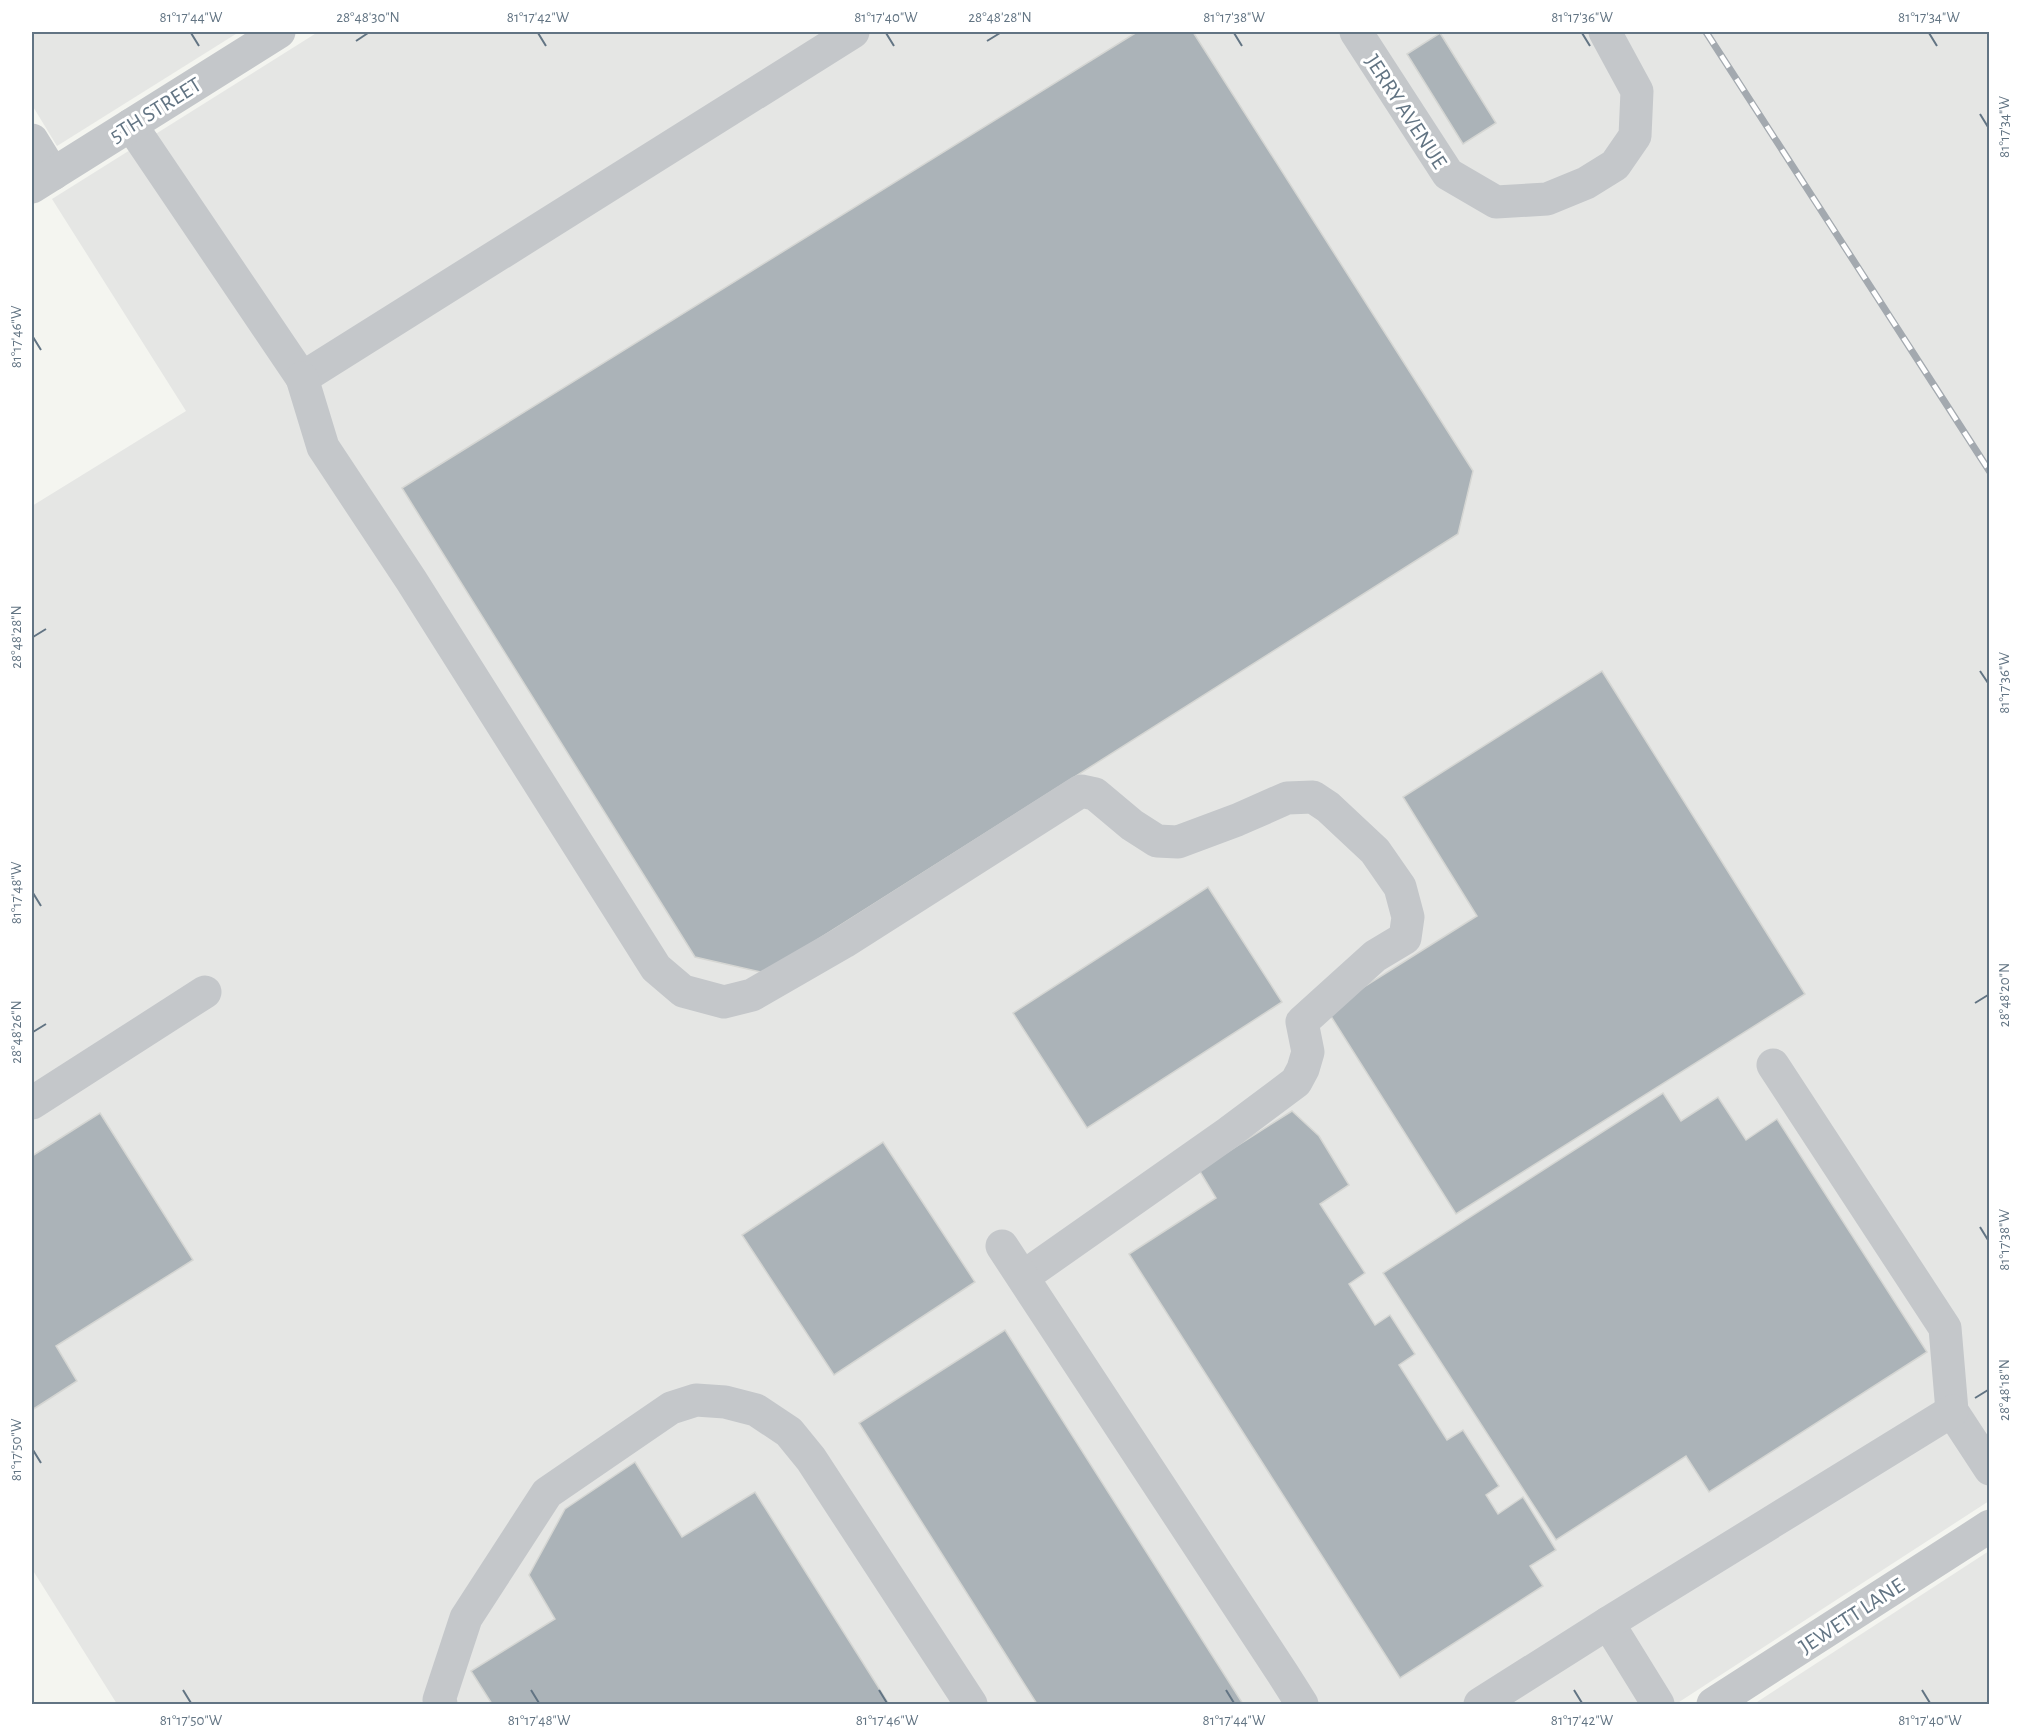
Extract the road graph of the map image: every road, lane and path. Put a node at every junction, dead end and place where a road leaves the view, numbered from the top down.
1 (279, 32) edge
2 (853, 32) edge
3 (1356, 32) edge
4 (1605, 32) edge
5 (131, 124) junction
6 (32, 140) edge
7 (42, 180) edge
8 (302, 378) junction
9 (205, 992) dead end
10 (1773, 1065) dead end
11 (32, 1103) edge
12 (1002, 1246) dead end
13 (1023, 1277) junction
14 (1952, 1411) junction
15 (1989, 1469) edge
16 (1989, 1526) edge
17 (1608, 1623) junction
18 (441, 1704) edge
19 (971, 1704) edge
20 (1302, 1704) edge
21 (1480, 1704) edge
22 (1658, 1704) edge
23 (1713, 1704) edge

1 - 5 street, 5TH STREET
2 - 8 street
3 - 4 street, JERRY AVENUE
5 - 7 street, 5TH STREET
5 - 8 street
6 - 7 street
8 - 13 street
9 - 11 street
10 - 14 street
12 - 13 street
13 - 20 street
14 - 15 street
14 - 17 street
16 - 23 street, JEWETT LANE
17 - 21 street
17 - 22 street
18 - 19 street

